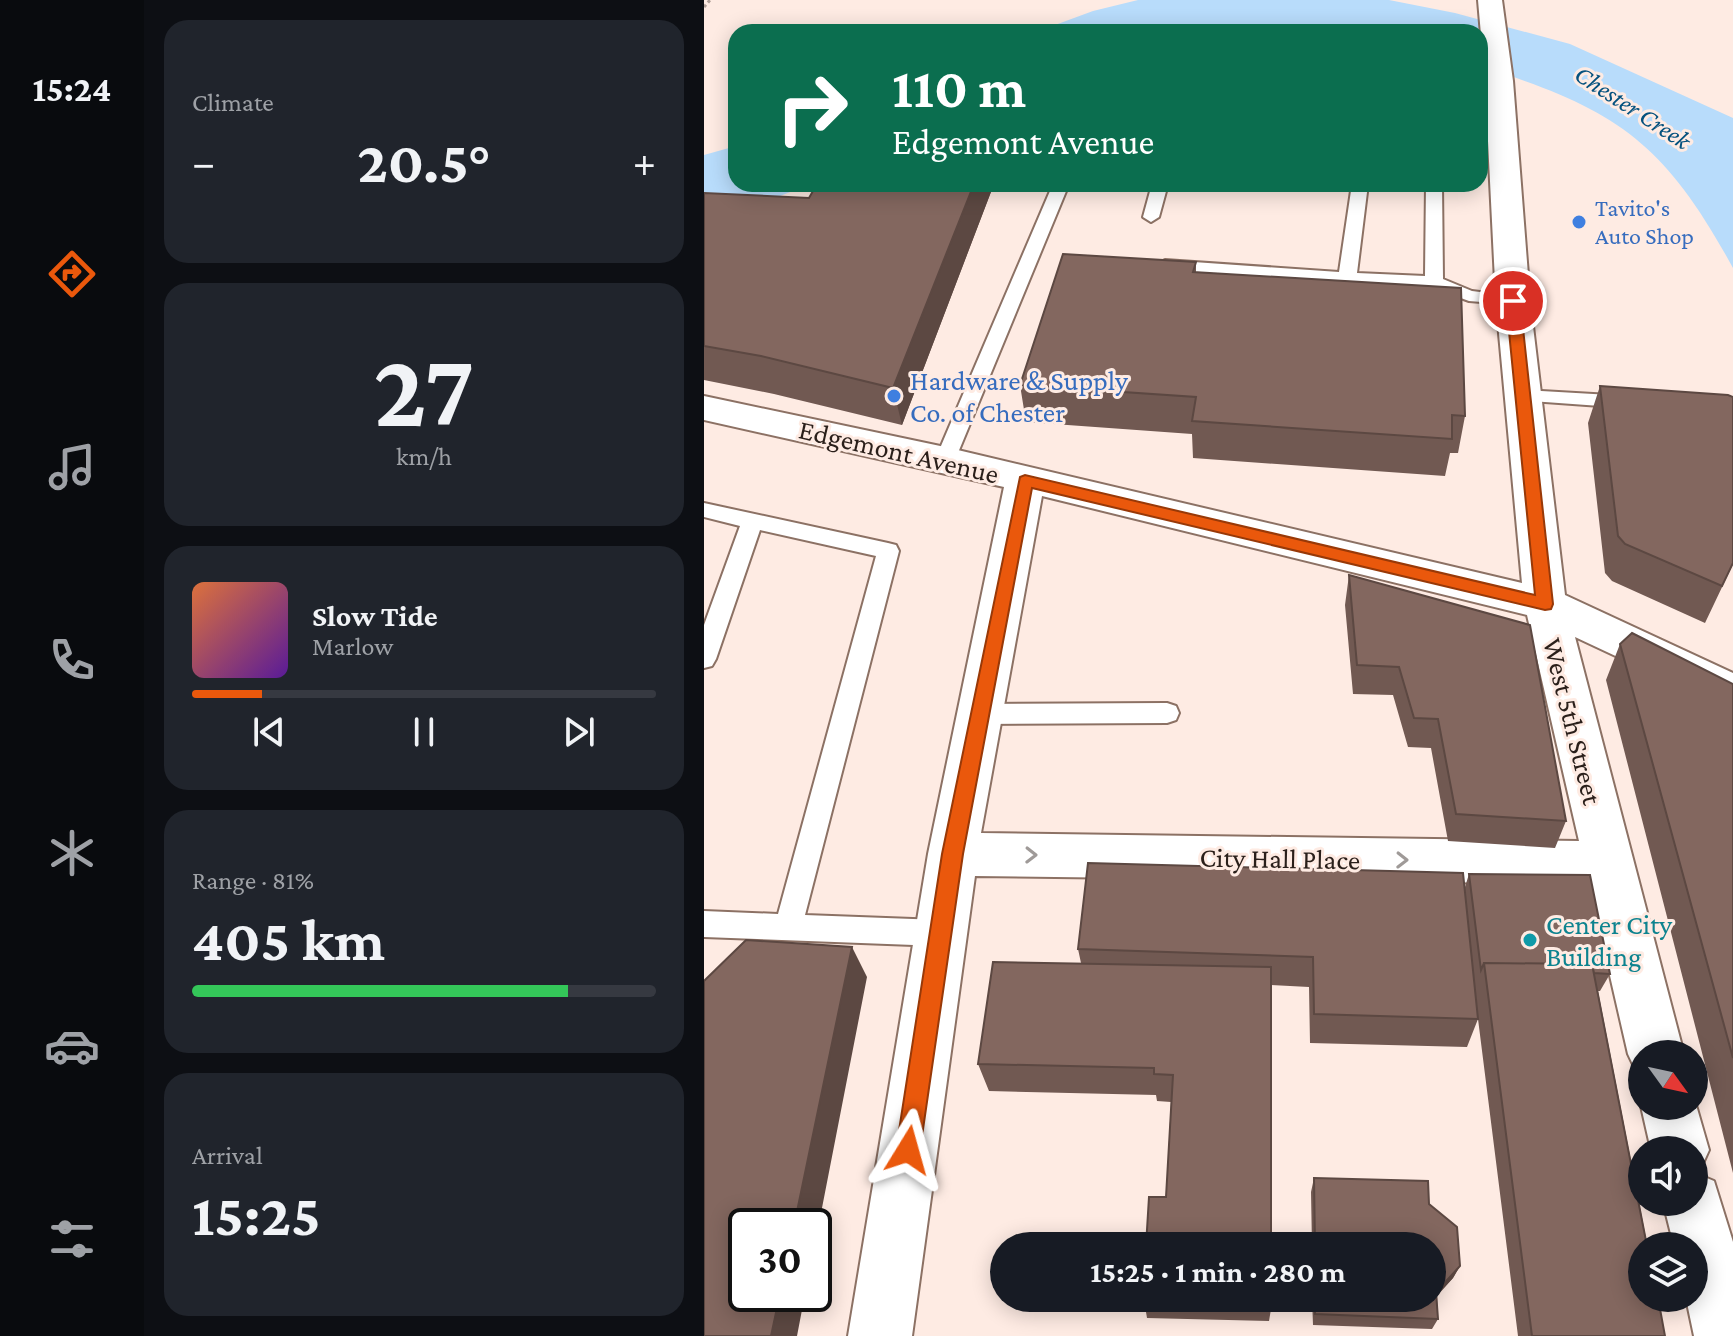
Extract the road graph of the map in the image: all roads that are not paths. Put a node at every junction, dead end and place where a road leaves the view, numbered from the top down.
1 (1490, 9) edge
2 (1493, 93) edge
3 (1058, 192) edge
4 (1158, 192) edge
5 (1359, 192) edge
6 (1434, 192) edge
7 (1151, 217) dead end
8 (1153, 264) edge
9 (1347, 278) junction
10 (1434, 282) junction
11 (1513, 301) junction
12 (1523, 396) junction
13 (1647, 403) edge
14 (704, 408) edge
15 (945, 460) junction
16 (1025, 481) junction
17 (704, 510) edge
18 (752, 521) junction
19 (1545, 604) junction
20 (704, 659) edge
21 (1733, 693) edge
22 (1167, 713) dead end
23 (979, 714) junction
24 (953, 854) junction
25 (1608, 863) junction
26 (704, 924) edge
27 (788, 927) junction
28 (940, 933) junction
29 (1652, 1040) edge
30 (1696, 1216) edge
31 (880, 1336) edge
32 (1726, 1336) edge

1 - 2 street, West 5th Street
2 - 11 street, West 5th Street
3 - 15 lane
4 - 7 lane
5 - 9 lane
6 - 10 lane
8 - 9 lane
9 - 10 lane
10 - 11 lane
11 - 12 street, West 5th Street
12 - 13 lane
12 - 19 street, West 5th Street
14 - 15 street, Edgemont Avenue
15 - 16 street, Edgemont Avenue
16 - 19 street, Edgemont Avenue
16 - 23 street
17 - 18 lane
18 - 20 lane
18 - 27 lane
19 - 21 street, Edgemont Avenue
19 - 25 street, West 5th Street
22 - 23 lane
23 - 24 street
24 -> 25 street, City Hall Place
24 - 28 street
25 - 29 street, West 5th Street
26 - 27 lane
27 - 28 lane
28 - 31 street
30 - 32 street

